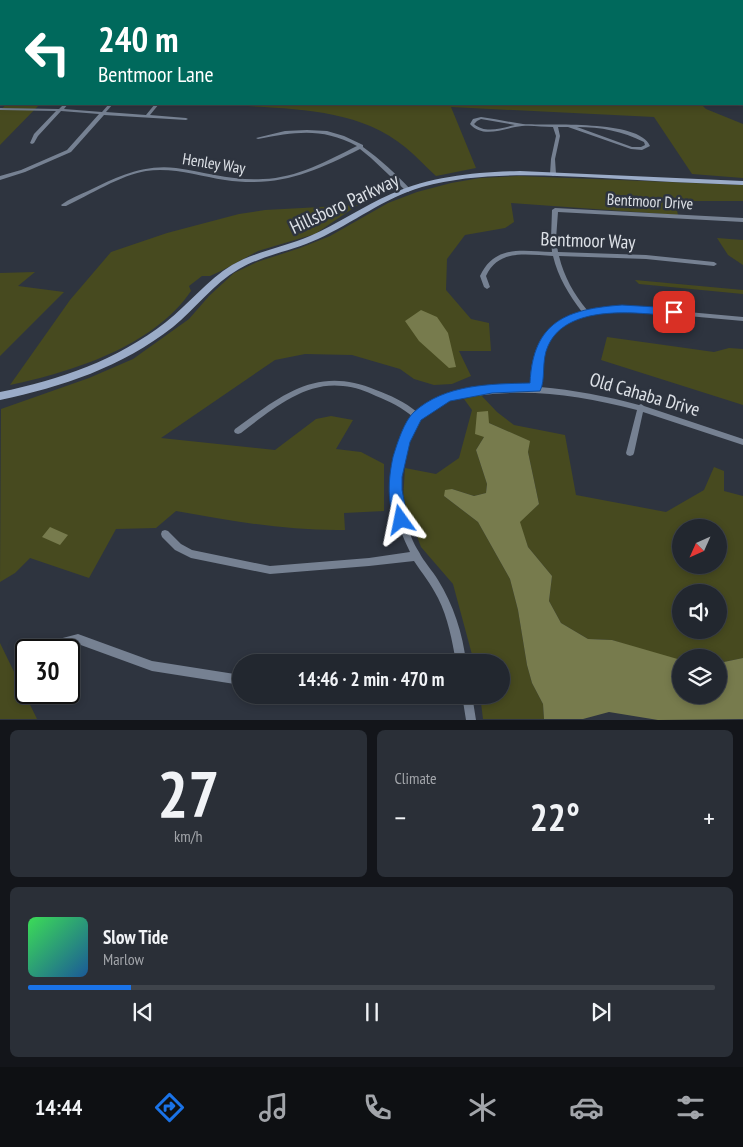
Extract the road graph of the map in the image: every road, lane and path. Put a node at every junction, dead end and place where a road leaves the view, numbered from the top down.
1 (65, 105) edge
2 (110, 105) edge
3 (156, 105) edge
4 (0, 107) edge
5 (59, 110) junction
6 (102, 114) junction
7 (147, 116) junction
8 (186, 119) dead end
9 (522, 125) dead end
10 (555, 126) junction
11 (568, 126) junction
12 (258, 138) dead end
13 (32, 142) dead end
14 (361, 146) junction
15 (553, 174) junction
16 (0, 178) edge
17 (743, 182) edge
18 (408, 190) junction
19 (64, 204) dead end
20 (743, 220) edge
21 (554, 254) junction
22 (714, 264) dead end
23 (487, 287) dead end
24 (586, 313) junction
25 (743, 319) edge
26 (536, 388) junction
27 (0, 396) edge
28 (641, 408) junction
29 (417, 417) junction
30 (238, 431) dead end
31 (743, 442) edge
32 (630, 453) dead end
33 (165, 534) dead end
34 (416, 556) junction
35 (80, 640) edge
36 (459, 654) edge
37 (232, 679) edge
38 (468, 704) edge
39 (471, 720) edge

1 - 5 street
2 - 6 street
3 - 7 street
4 - 5 street
5 - 6 street
5 - 13 street
6 - 7 street
6 - 16 street
7 - 8 street
9 - 10 street
10 - 11 street
10 - 15 street
11 - 11 street
12 - 14 street
14 - 18 street
14 - 19 street, Henley Way
15 - 17 street, Hillsboro Parkway
15 - 18 street, Hillsboro Parkway
18 - 27 street, Hillsboro Parkway
20 - 21 street, Bentmoor Drive
21 - 22 street, Bentmoor Way
21 - 23 street, Bentmoor Way
21 - 24 street
24 - 25 street
24 - 26 street
26 - 28 street, Old Cahaba Drive
26 - 29 street, Old Cahaba Drive
28 - 31 street, Old Cahaba Drive
28 - 32 street
29 - 30 street
29 - 34 street, Old Cahaba Drive
33 - 34 street
34 - 36 street, Old Cahaba Drive
35 - 37 street
38 - 39 street

